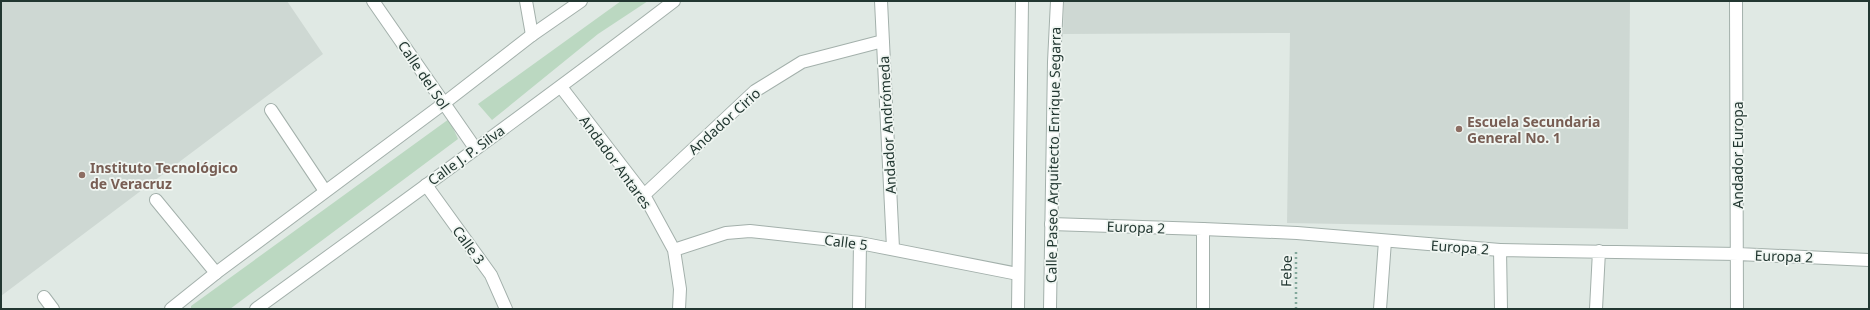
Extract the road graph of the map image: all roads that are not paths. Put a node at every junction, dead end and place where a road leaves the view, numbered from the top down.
1 (373, 1) edge
2 (526, 1) edge
3 (582, 1) edge
4 (674, 1) edge
5 (881, 1) edge
6 (1022, 1) edge
7 (1057, 1) edge
8 (1736, 1) edge
9 (532, 35) junction
10 (882, 41) junction
11 (561, 87) junction
12 (443, 104) junction
13 (271, 110) dead end
14 (475, 148) junction
15 (426, 184) junction
16 (325, 192) junction
17 (644, 195) junction
18 (156, 200) dead end
19 (1051, 224) junction
20 (1203, 228) junction
21 (1384, 242) junction
22 (860, 243) junction
23 (893, 248) junction
24 (674, 250) junction
25 (1500, 250) junction
26 (1599, 251) junction
27 (1738, 254) junction
28 (1869, 260) edge
29 (216, 273) junction
30 (1018, 274) junction
31 (44, 297) dead end
32 (174, 308) edge
33 (53, 309) edge
34 (256, 309) edge
35 (506, 309) edge
36 (679, 309) edge
37 (859, 309) edge
38 (1018, 309) edge
39 (1050, 309) edge
40 (1203, 309) edge
41 (1380, 309) edge
42 (1501, 309) edge
43 (1596, 309) edge
44 (1737, 309) edge

1 - 12 street, Calle del Sol
2 - 9 street
3 - 9 street
4 - 11 street, Calle J. P. Silva
5 - 10 street, Andador Andrómeda
6 - 30 street
7 - 19 street, Calle Paseo Arquitecto Enrique Segarra
8 - 27 street, Andador Europa
9 - 12 street
10 - 17 street, Andador Cirio
10 - 23 street, Andador Andrómeda
11 - 14 street, Calle J. P. Silva
11 - 17 street, Andador Antares
12 - 14 street, Calle del Sol
12 - 16 street
13 - 16 street
14 - 15 street, Calle J. P. Silva
15 - 34 street, Calle J. P. Silva
15 - 35 street, Calle 3
16 - 29 street
17 - 24 street, Andador Antares
18 - 29 street
19 - 20 street, Europa 2
19 - 39 street, Calle Paseo Arquitecto Enrique Segarra
20 - 21 street, Europa 2
20 - 40 street
21 - 25 street, Europa 2
21 - 41 street
22 - 23 street, Calle 5
22 - 24 street, Calle 5
22 - 37 street
23 - 30 street, Calle 5
24 - 36 street, Andador Antares
25 - 26 street, Europa 2
25 - 42 street
26 - 27 street, Europa 2
26 - 43 street
27 - 28 street, Europa 2
27 - 44 street, Andador Europa
29 - 32 street
30 - 38 street
31 - 33 street

